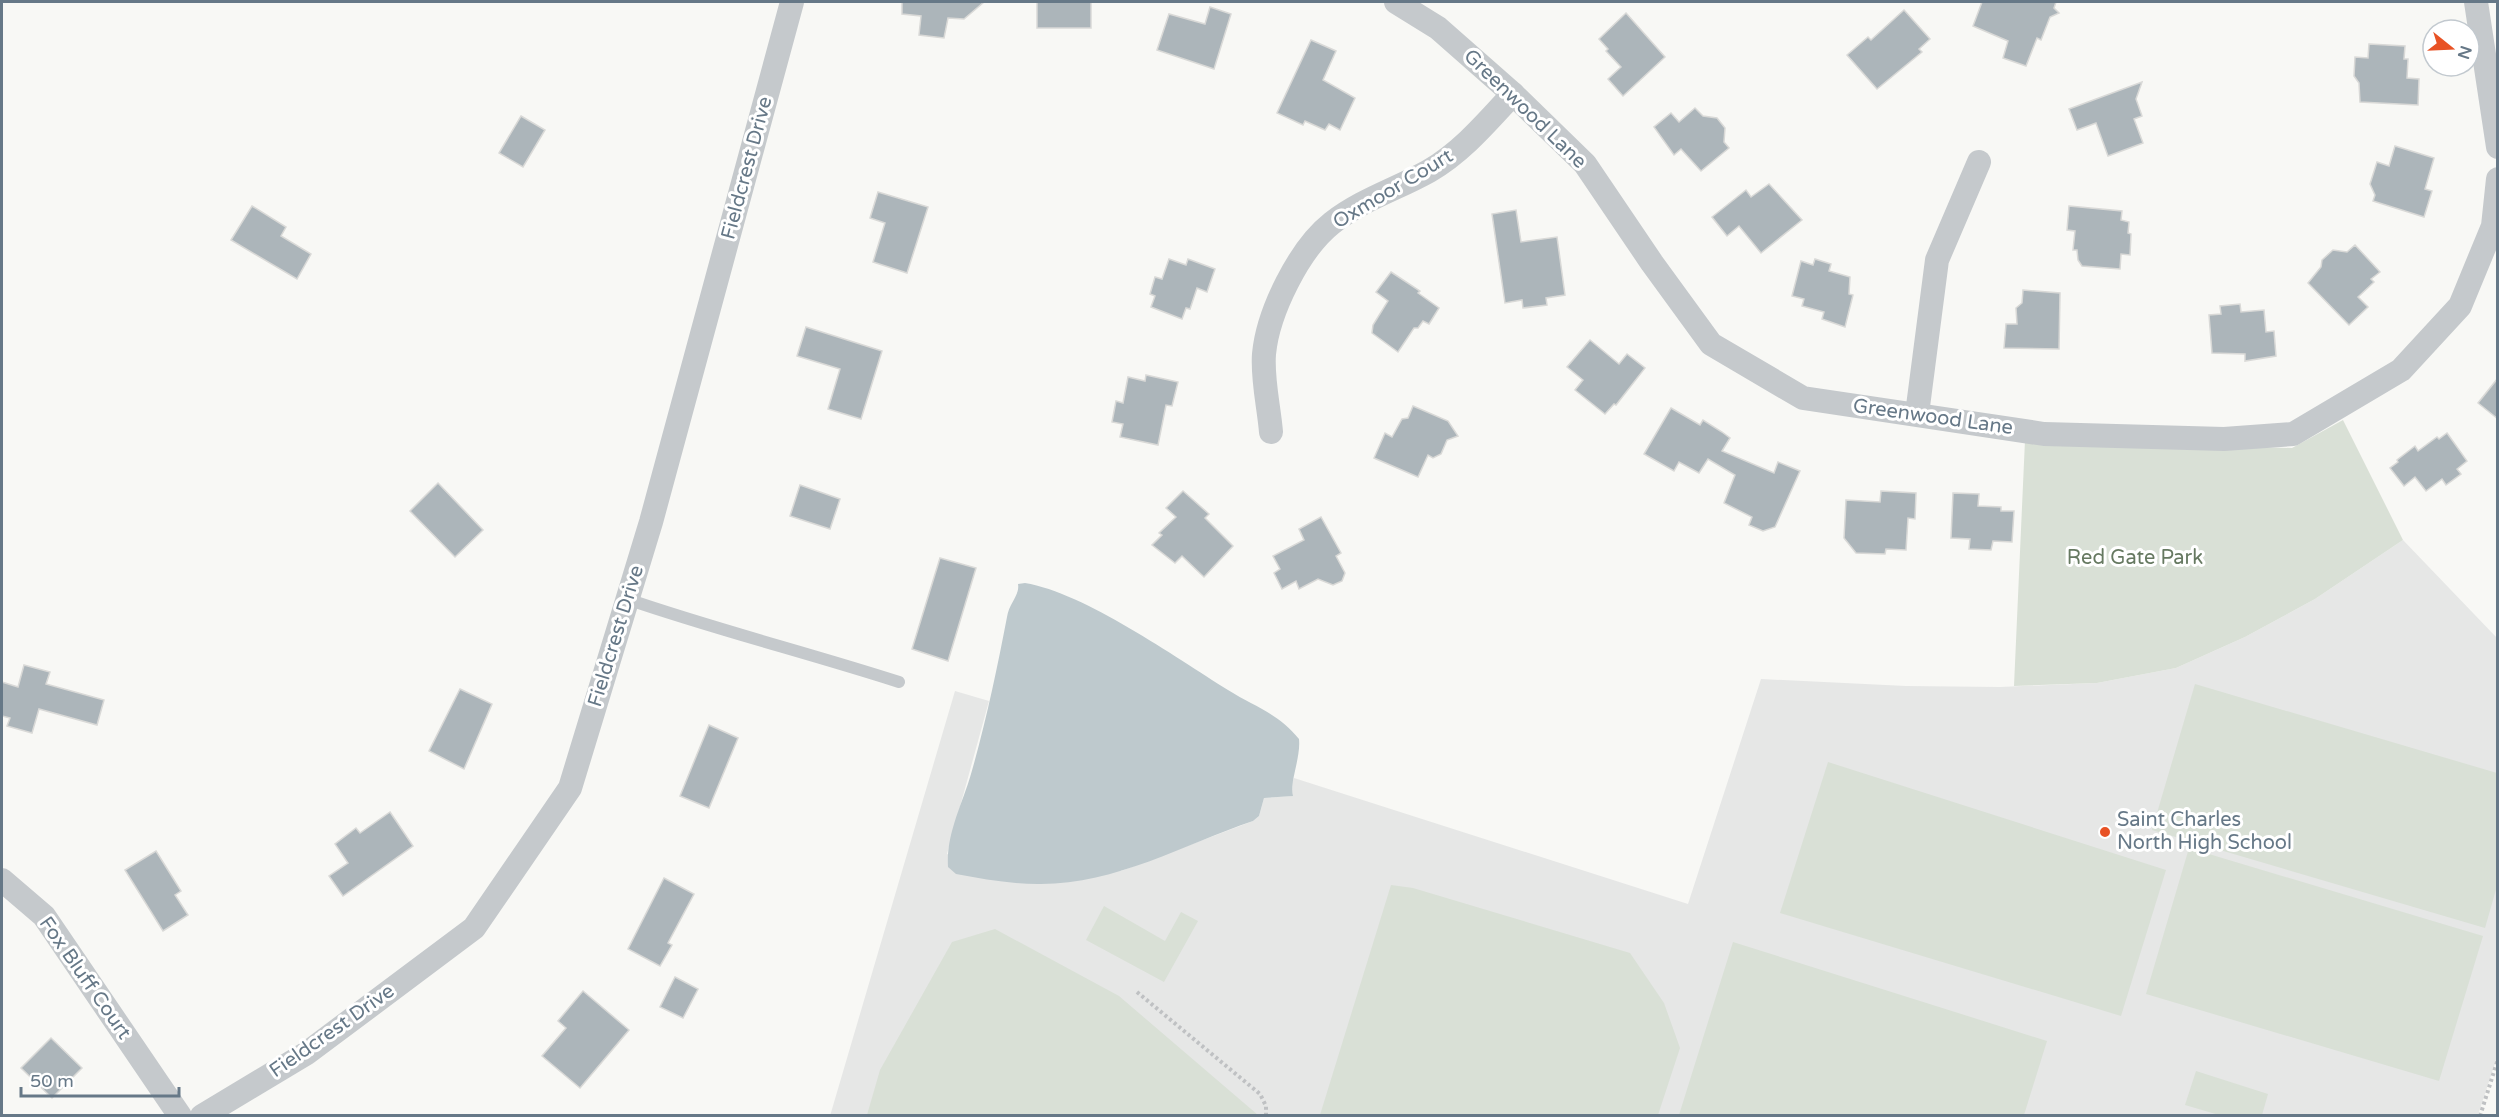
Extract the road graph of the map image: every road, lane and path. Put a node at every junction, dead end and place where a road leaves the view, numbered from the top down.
1 (792, 2) edge
2 (1396, 2) edge
3 (2476, 2) edge
4 (1513, 94) junction
5 (2498, 147) edge
6 (1979, 162) dead end
7 (2498, 179) edge
8 (1917, 414) junction
9 (1271, 432) dead end
10 (627, 599) junction
11 (899, 682) dead end
12 (2, 880) edge
13 (1137, 992) dead end
14 (2498, 1059) edge
15 (180, 1116) edge
16 (202, 1116) edge
17 (1266, 1116) edge
18 (2480, 1116) edge

1 - 10 street, Fieldcrest Drive
2 - 4 street, Greenwood Lane
3 - 5 street
4 - 8 street, Greenwood Lane
4 - 9 street, Oxmoor Court
6 - 8 street
7 - 8 street, Greenwood Lane
10 - 11 lane
10 - 16 street, Fieldcrest Drive
12 - 15 street, Fox Bluff Court
13 - 17 path
14 - 18 path

